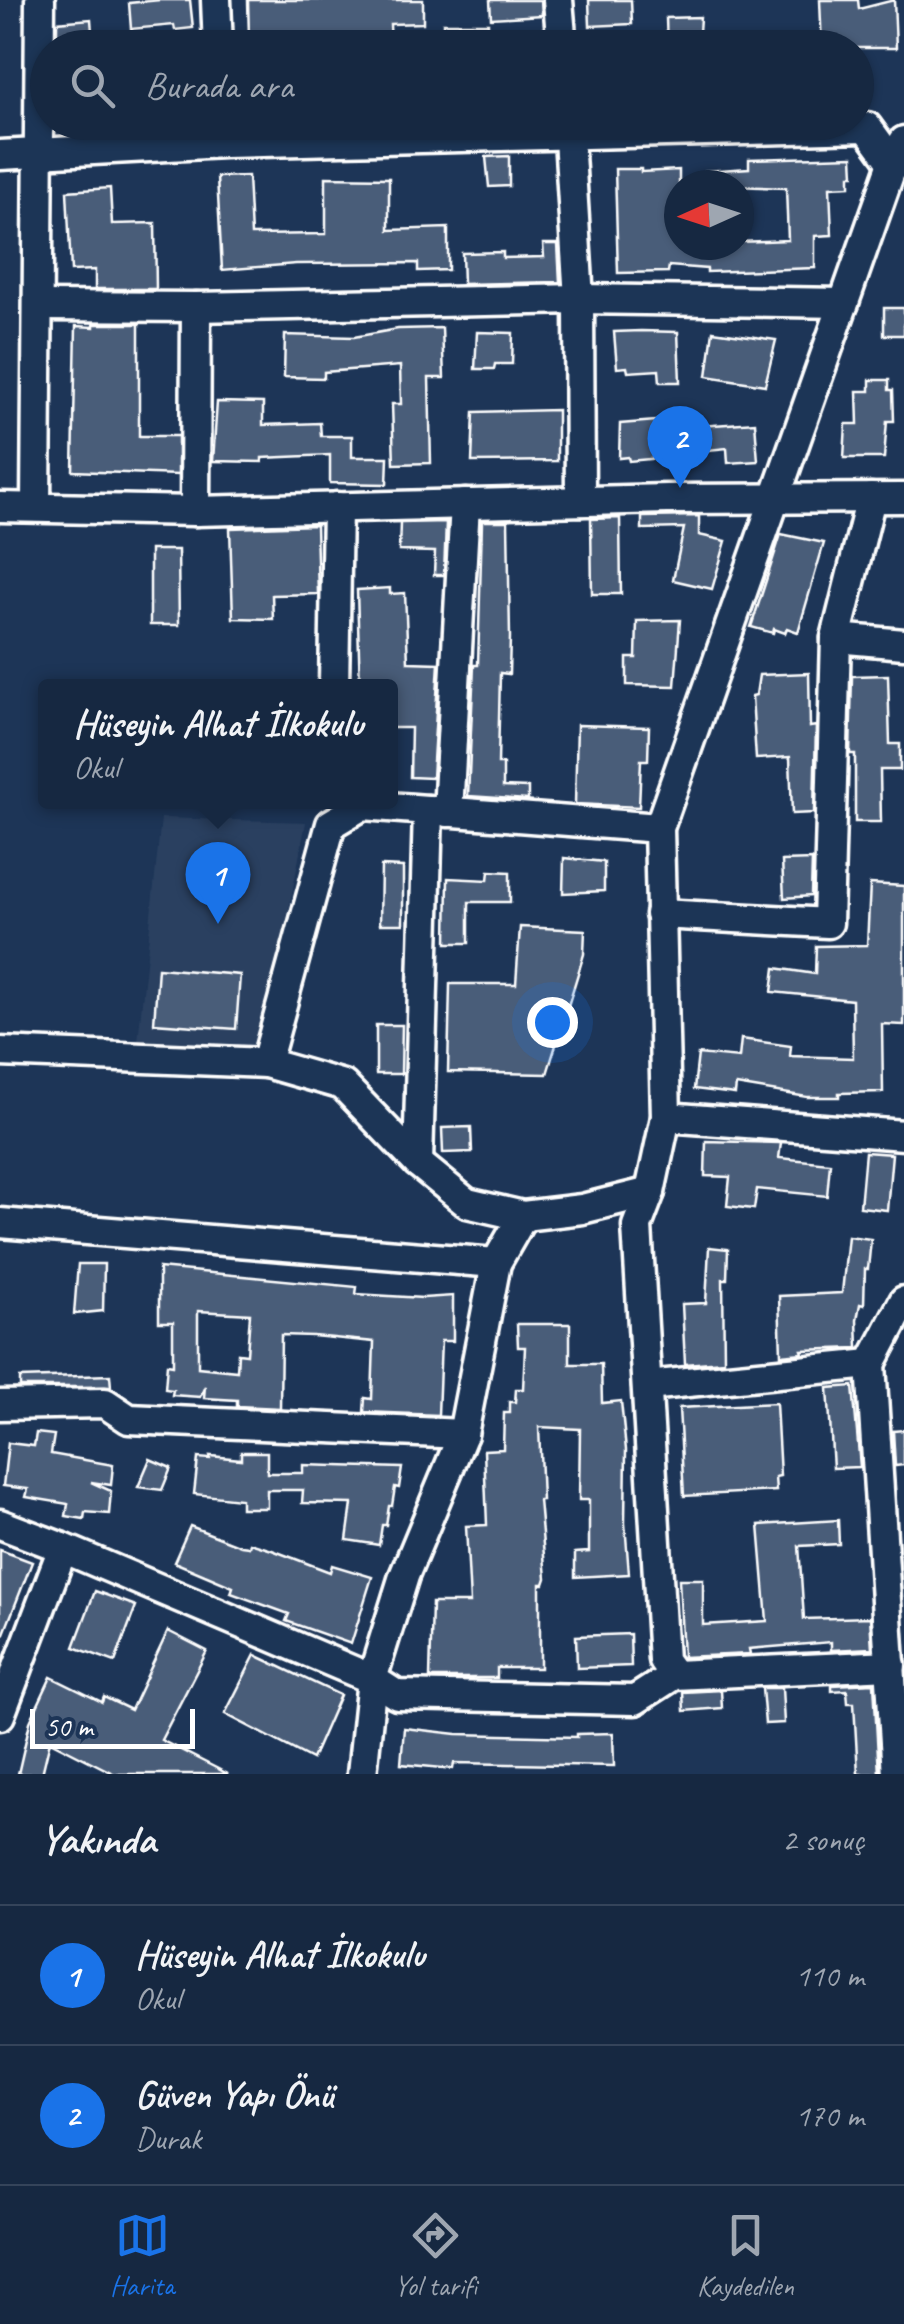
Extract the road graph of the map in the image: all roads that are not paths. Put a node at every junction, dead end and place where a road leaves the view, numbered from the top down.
1 (40, 0) edge
2 (216, 0) edge
3 (558, 0) edge
4 (40, 30) edge
5 (217, 30) edge
6 (560, 30) edge
7 (874, 132) edge
8 (39, 140) edge
9 (164, 140) edge
10 (569, 140) edge
11 (898, 152) edge
12 (39, 155) junction
13 (0, 156) edge
14 (893, 196) edge
15 (579, 299) junction
16 (844, 303) junction
17 (39, 306) junction
18 (196, 307) junction
19 (870, 498) junction
20 (904, 498) edge
21 (776, 499) junction
22 (580, 502) junction
23 (464, 504) junction
24 (0, 506) edge
25 (36, 506) junction
26 (336, 507) junction
27 (195, 511) junction
28 (836, 638) junction
29 (904, 644) edge
30 (334, 679) edge
31 (398, 808) edge
32 (438, 811) junction
33 (331, 813) edge
34 (659, 828) junction
35 (660, 914) junction
36 (0, 1052) edge
37 (266, 1063) junction
38 (666, 1117) junction
39 (904, 1135) edge
40 (418, 1163) junction
41 (650, 1192) junction
42 (524, 1216) junction
43 (0, 1223) edge
44 (496, 1263) junction
45 (904, 1301) edge
46 (871, 1364) junction
47 (647, 1386) junction
48 (0, 1405) edge
49 (462, 1434) junction
50 (0, 1524) edge
51 (894, 1547) edge
52 (63, 1548) junction
53 (891, 1665) junction
54 (674, 1675) junction
55 (372, 1679) junction
56 (0, 1715) edge
57 (362, 1774) edge
58 (897, 1774) edge

1 - 4 street
2 - 5 street
3 - 6 street
7 - 11 street
8 - 12 street
9 - 12 street
10 - 15 street
11 - 14 street
12 - 13 street
12 - 17 street
14 - 16 street
15 - 16 street
15 - 18 street
15 - 22 street
16 - 21 street
17 - 18 street
17 - 25 street
18 - 27 street
19 - 20 street
19 - 21 street
19 - 28 street
21 - 22 street
21 - 34 street
22 - 23 street
23 - 26 street
23 - 32 street
24 - 25 street
25 - 27 street
26 - 27 street
26 - 30 street
28 - 29 street
28 - 35 street
31 - 32 street
32 - 34 street
32 - 40 street
33 - 37 street
34 - 35 street
35 - 38 street
36 - 37 street
37 - 40 street
38 - 39 street
38 - 41 street
40 - 42 street
41 - 42 street
41 - 47 street
42 - 44 street
43 - 44 street
44 - 49 street
45 - 46 street
46 - 47 street
46 - 51 street
47 - 54 street
48 - 49 street
49 - 55 street
50 - 52 street
51 - 53 street
52 - 55 street
52 - 56 street
53 - 54 street
53 - 58 street
54 - 55 street
55 - 57 street

